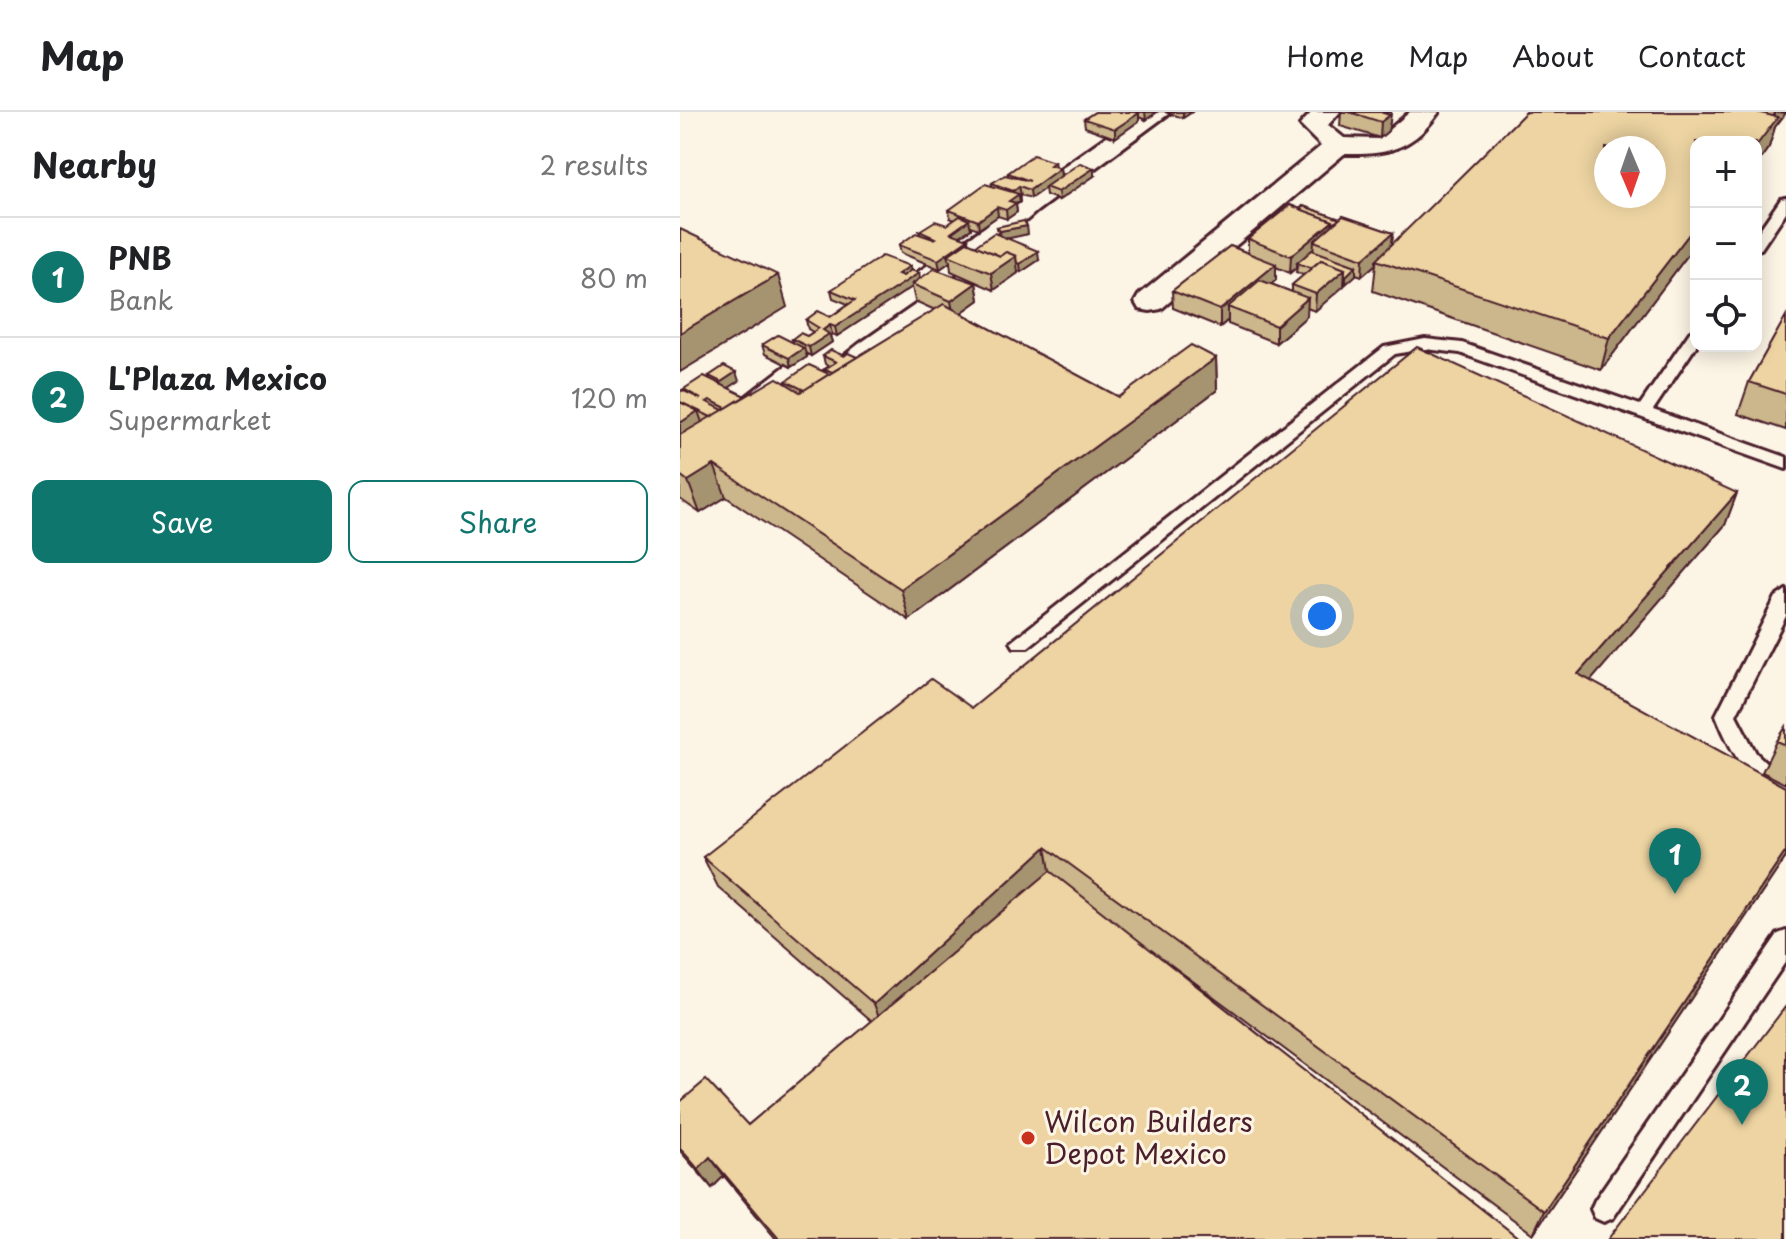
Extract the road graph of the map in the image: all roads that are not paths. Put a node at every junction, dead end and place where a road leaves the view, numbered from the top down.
1 (1158, 112) edge
2 (1327, 112) edge
3 (1426, 112) edge
4 (1337, 146) junction
5 (1786, 202) edge
6 (1762, 237) edge
7 (1150, 302) dead end
8 (1690, 344) edge
9 (1642, 414) junction
10 (680, 458) edge
11 (1786, 463) edge
12 (1786, 597) edge
13 (1021, 642) dead end
14 (1786, 793) edge
15 (1786, 941) edge
16 (1604, 1209) dead end

1 - 10 street
2 - 4 street
3 - 4 street
4 - 7 street
5 - 6 lane
8 - 9 lane
9 - 11 lane
9 - 13 lane
12 - 14 lane
15 - 16 lane

